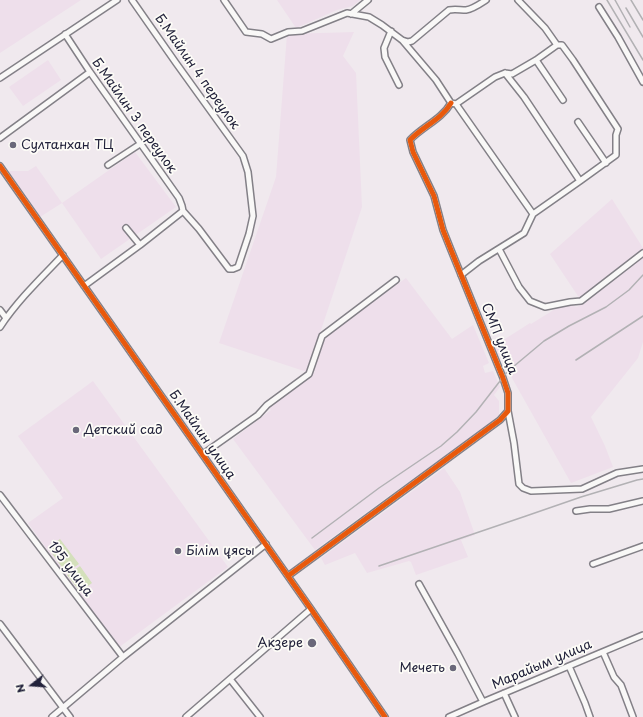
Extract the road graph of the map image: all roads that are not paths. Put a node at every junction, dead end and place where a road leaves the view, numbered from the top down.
1 (117, 0) edge
2 (132, 0) edge
3 (224, 0) edge
4 (368, 0) edge
5 (486, 0) edge
6 (518, 0) edge
7 (599, 7) dead end
8 (349, 14) junction
9 (391, 31) junction
10 (65, 34) junction
11 (402, 40) junction
12 (557, 45) junction
13 (536, 60) junction
14 (90, 72) junction
15 (505, 73) junction
16 (0, 78) edge
17 (643, 82) edge
18 (399, 84) dead end
19 (563, 100) dead end
20 (453, 104) junction
21 (578, 122) dead end
22 (0, 138) edge
23 (140, 144) junction
24 (606, 162) junction
25 (108, 165) dead end
26 (0, 166) edge
27 (580, 181) junction
28 (183, 211) junction
29 (533, 214) junction
30 (126, 228) dead end
31 (140, 246) junction
32 (499, 249) junction
33 (643, 253) edge
34 (63, 256) junction
35 (461, 275) junction
36 (396, 280) dead end
37 (84, 286) junction
38 (0, 310) edge
39 (6, 318) junction
40 (0, 327) edge
41 (508, 411) junction
42 (203, 454) junction
43 (643, 468) edge
44 (0, 495) edge
45 (643, 501) edge
46 (576, 511) dead end
47 (266, 544) junction
48 (643, 546) edge
49 (593, 564) dead end
50 (288, 576) junction
51 (419, 584) dead end
52 (311, 609) junction
53 (0, 624) edge
54 (643, 635) edge
55 (603, 652) junction
56 (123, 657) junction
57 (569, 666) junction
58 (230, 679) junction
59 (504, 693) junction
60 (483, 702) junction
61 (62, 708) junction
62 (52, 717) edge
63 (70, 717) edge
64 (186, 717) edge
65 (260, 717) edge
66 (385, 717) edge
67 (450, 717) edge
68 (515, 717) edge
69 (590, 717) edge
70 (633, 717) edge

1 - 10 street
2 - 28 street, Б.Майлин 4 переулок
3 - 8 street
4 - 8 street
5 - 11 street
6 - 12 street
7 - 17 street
8 - 9 street
9 - 11 street
9 - 18 street
10 - 14 street, Б.Майлин 3 переулок
10 - 16 street
11 - 20 street
12 - 13 street, СМП улица
12 - 24 street
13 - 15 street, СМП улица
13 - 19 street
14 - 22 street
14 - 23 street, Б.Майлин 3 переулок
15 - 20 street, СМП улица
15 - 27 street
20 - 29 street
20 - 35 street, СМП улица
21 - 24 street
23 - 25 street
23 - 28 street, Б.Майлин 3 переулок
24 - 27 street
26 - 34 street, Б.Майлин улица
27 - 29 street
28 - 31 street
29 - 32 street
30 - 31 street
31 - 37 street
32 - 33 street
32 - 35 street
34 - 37 street, Б.Майлин улица
34 - 39 street
35 - 41 street, СМП улица
36 - 42 street
37 - 42 street, Б.Майлин улица
38 - 39 street
39 - 40 street
41 - 43 street, СМП улица
41 - 50 street
42 - 47 street, Б.Майлин улица
44 - 56 street, 195 улица
45 - 46 street
47 - 50 street, Б.Майлин улица
47 - 56 street
48 - 49 street
50 - 52 street, Б.Майлин улица
51 - 60 street
52 - 58 street
52 - 66 street, Б.Майлин улица
53 - 61 street
54 - 55 street, Марайым улица
55 - 57 street, Марайым улица
55 - 70 street
56 - 61 street
57 - 59 street, Марайым улица
57 - 69 street
58 - 64 street
58 - 65 street
59 - 60 street, Марайым улица
59 - 68 street
60 - 67 street, Марайым улица
61 - 62 street
61 - 63 street

